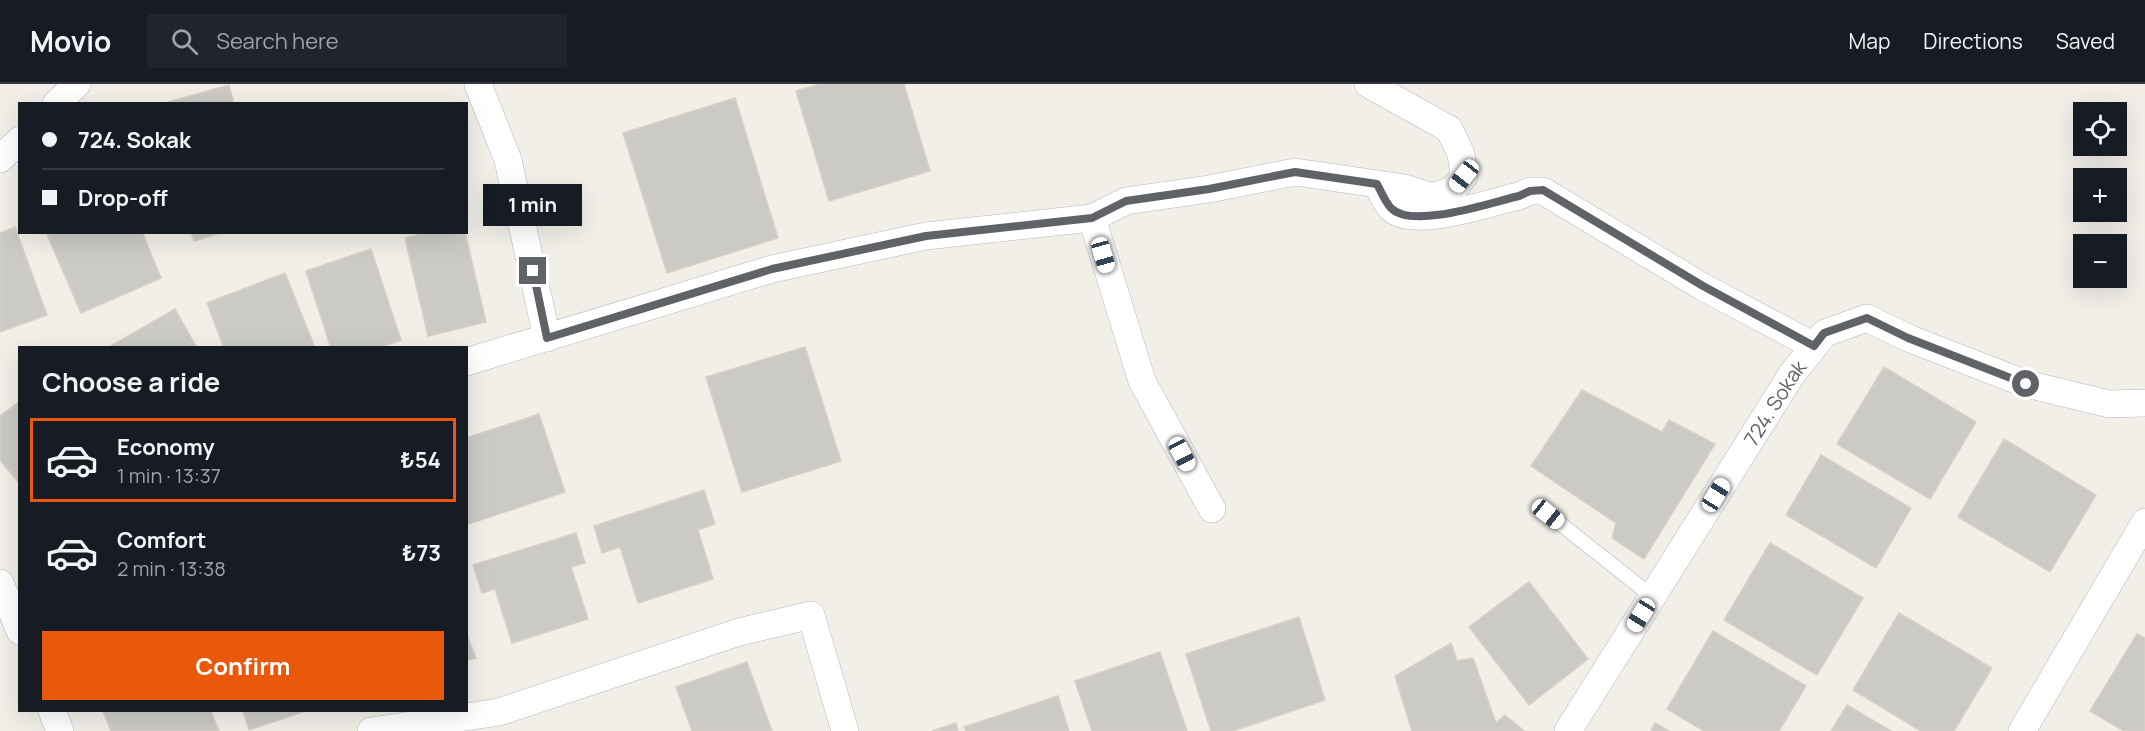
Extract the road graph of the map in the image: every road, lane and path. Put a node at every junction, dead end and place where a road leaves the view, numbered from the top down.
1 (77, 84) edge
2 (478, 84) edge
3 (1368, 84) edge
4 (58, 102) edge
5 (18, 142) edge
6 (0, 159) edge
7 (1377, 184) junction
8 (1092, 218) junction
9 (547, 338) junction
10 (1814, 346) junction
11 (468, 361) edge
12 (2145, 403) edge
13 (1212, 509) dead end
14 (1548, 514) dead end
15 (2145, 522) edge
16 (18, 571) edge
17 (0, 578) edge
18 (0, 583) edge
19 (1653, 597) junction
20 (18, 626) edge
21 (52, 712) edge
22 (60, 731) edge
23 (371, 731) edge
24 (844, 731) edge
25 (1568, 731) edge
26 (2022, 731) edge

1 - 4 street
2 - 9 street
3 - 7 street
5 - 6 street
7 - 8 street
7 - 10 street
8 - 9 street
8 - 13 street
9 - 11 street
10 - 12 street, 724. Sokak
10 - 19 street, 724. Sokak
14 - 19 lane
15 - 26 street
16 - 17 street
18 - 20 street
19 - 25 street, 724. Sokak
21 - 22 street
23 - 24 street

